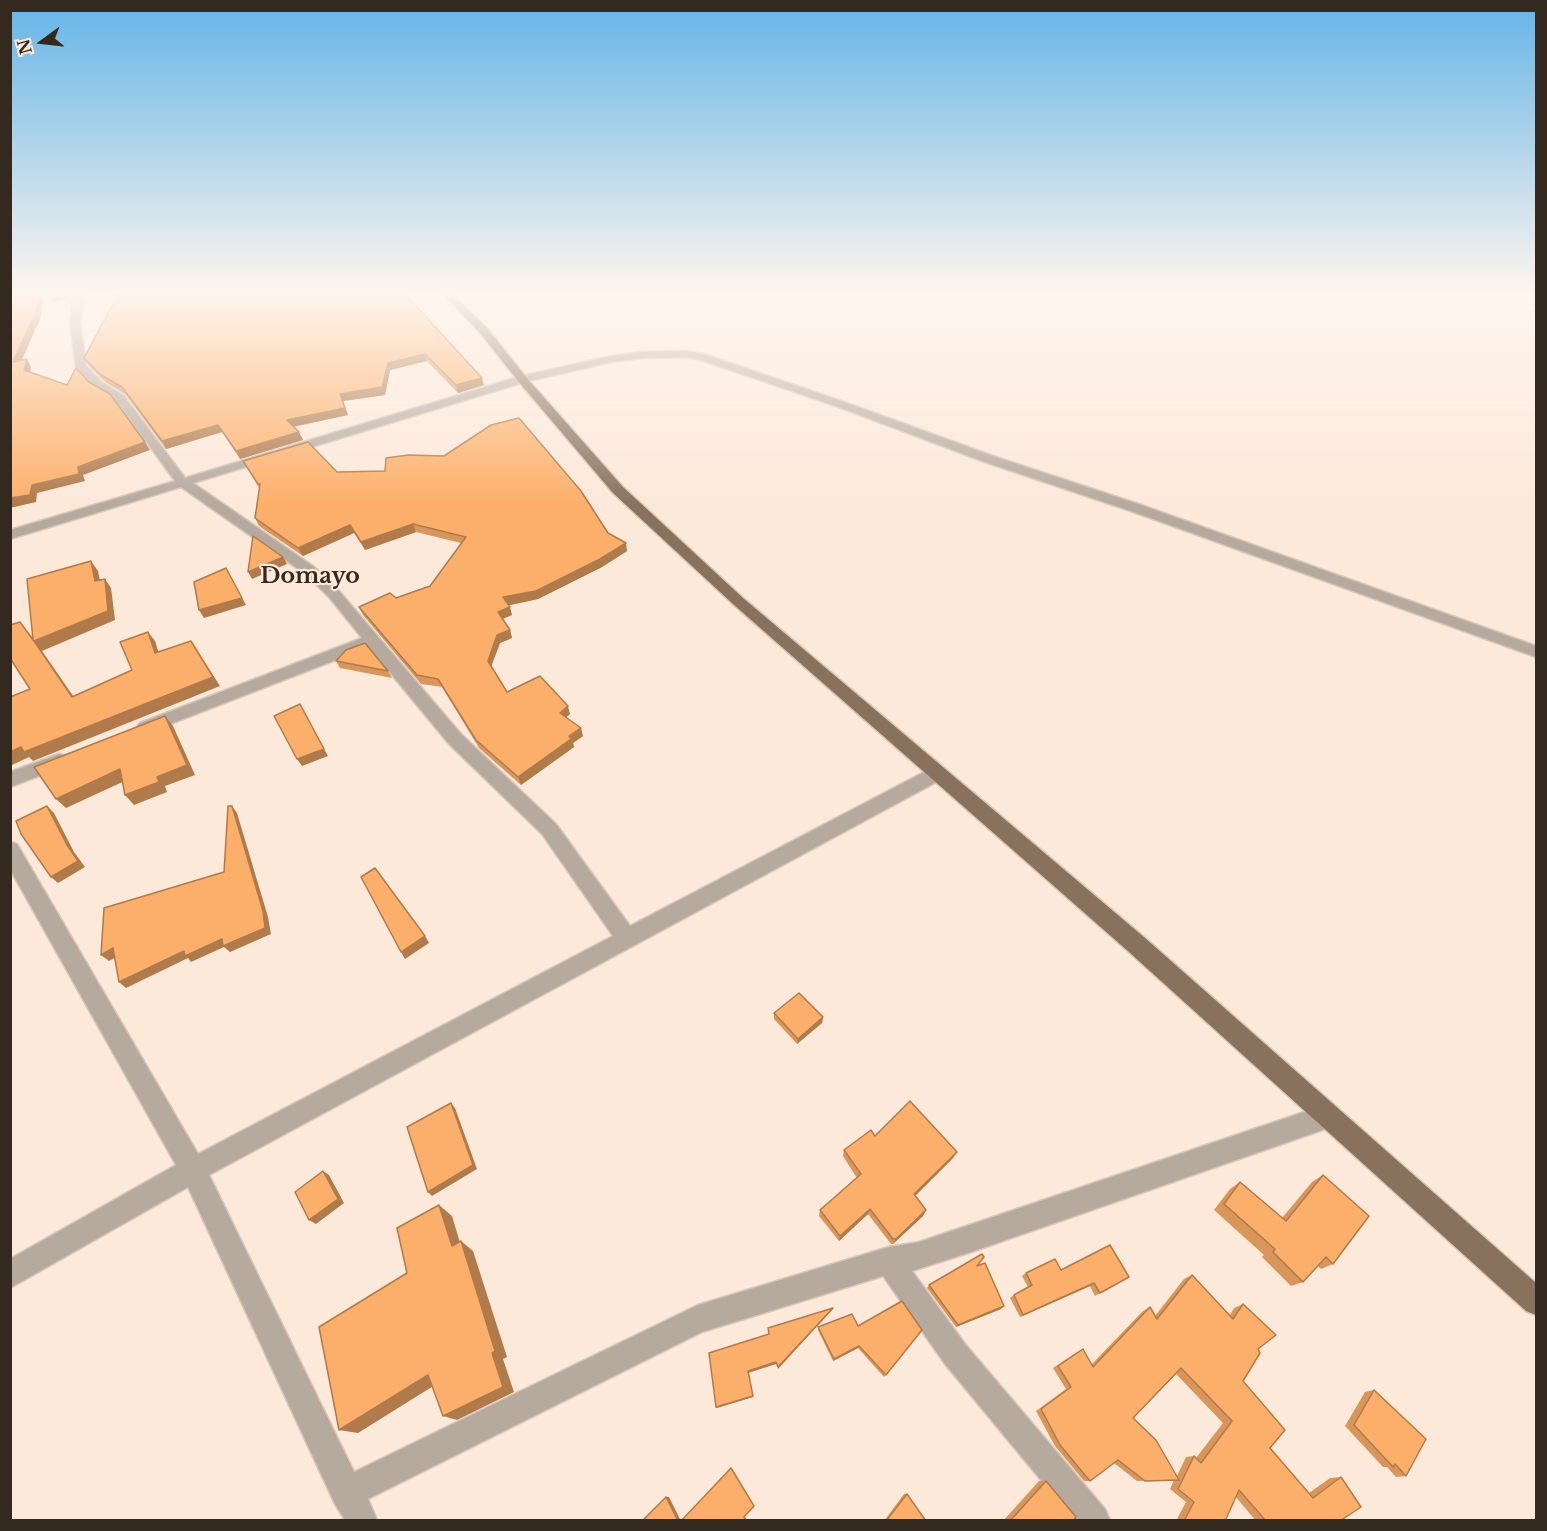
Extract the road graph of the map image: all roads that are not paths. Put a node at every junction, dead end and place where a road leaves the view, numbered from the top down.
1 (80, 362) edge
2 (509, 362) edge
3 (605, 362) edge
4 (718, 362) edge
5 (522, 379) junction
6 (182, 482) junction
7 (10, 535) edge
8 (372, 640) junction
9 (1536, 652) edge
10 (131, 733) edge
11 (76, 754) edge
12 (936, 774) junction
13 (10, 780) edge
14 (10, 850) edge
15 (627, 939) junction
16 (1328, 1116) junction
17 (192, 1170) junction
18 (889, 1261) junction
19 (10, 1274) edge
20 (1536, 1301) edge
21 (346, 1492) junction
22 (361, 1521) edge
23 (1094, 1521) edge

1 - 6 street
2 - 5 main road
3 - 5 street
4 - 9 street
5 - 6 street
5 - 12 main road
6 - 7 street
6 - 8 street
8 - 10 street
8 - 15 street
11 - 13 street
12 - 15 street
12 - 16 main road
14 - 17 street
15 - 17 street
16 - 18 street
16 - 20 main road
17 - 19 street
17 - 21 street
18 - 21 street
18 - 23 street
21 - 22 street

